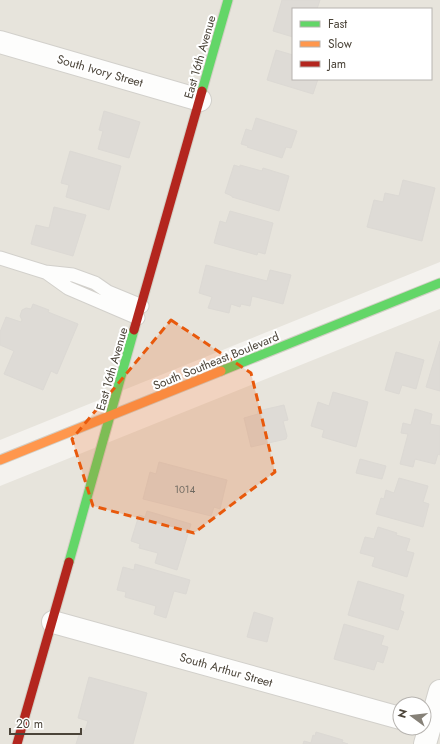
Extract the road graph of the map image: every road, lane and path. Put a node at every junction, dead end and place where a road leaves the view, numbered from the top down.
1 (228, 0) edge
2 (0, 42) edge
3 (200, 100) junction
4 (0, 258) edge
5 (45, 272) junction
6 (440, 283) edge
7 (142, 306) junction
8 (138, 318) junction
9 (111, 416) junction
10 (0, 460) edge
11 (52, 622) junction
12 (440, 691) edge
13 (392, 716) edge
14 (432, 723) edge
15 (17, 744) edge

1 - 3 street, East 16th Avenue
2 - 3 street, South Ivory Street
3 - 7 street, East 16th Avenue
4 - 5 lane
5 - 7 lane
5 - 8 lane
6 - 9 street, South Southeast Boulevard
7 - 8 street, East 16th Avenue
8 - 9 street, East 16th Avenue
9 - 10 street, South Southeast Boulevard
9 - 11 street, East 16th Avenue
11 - 13 street, South Arthur Street
11 - 15 street, East 16th Avenue
12 - 14 street

